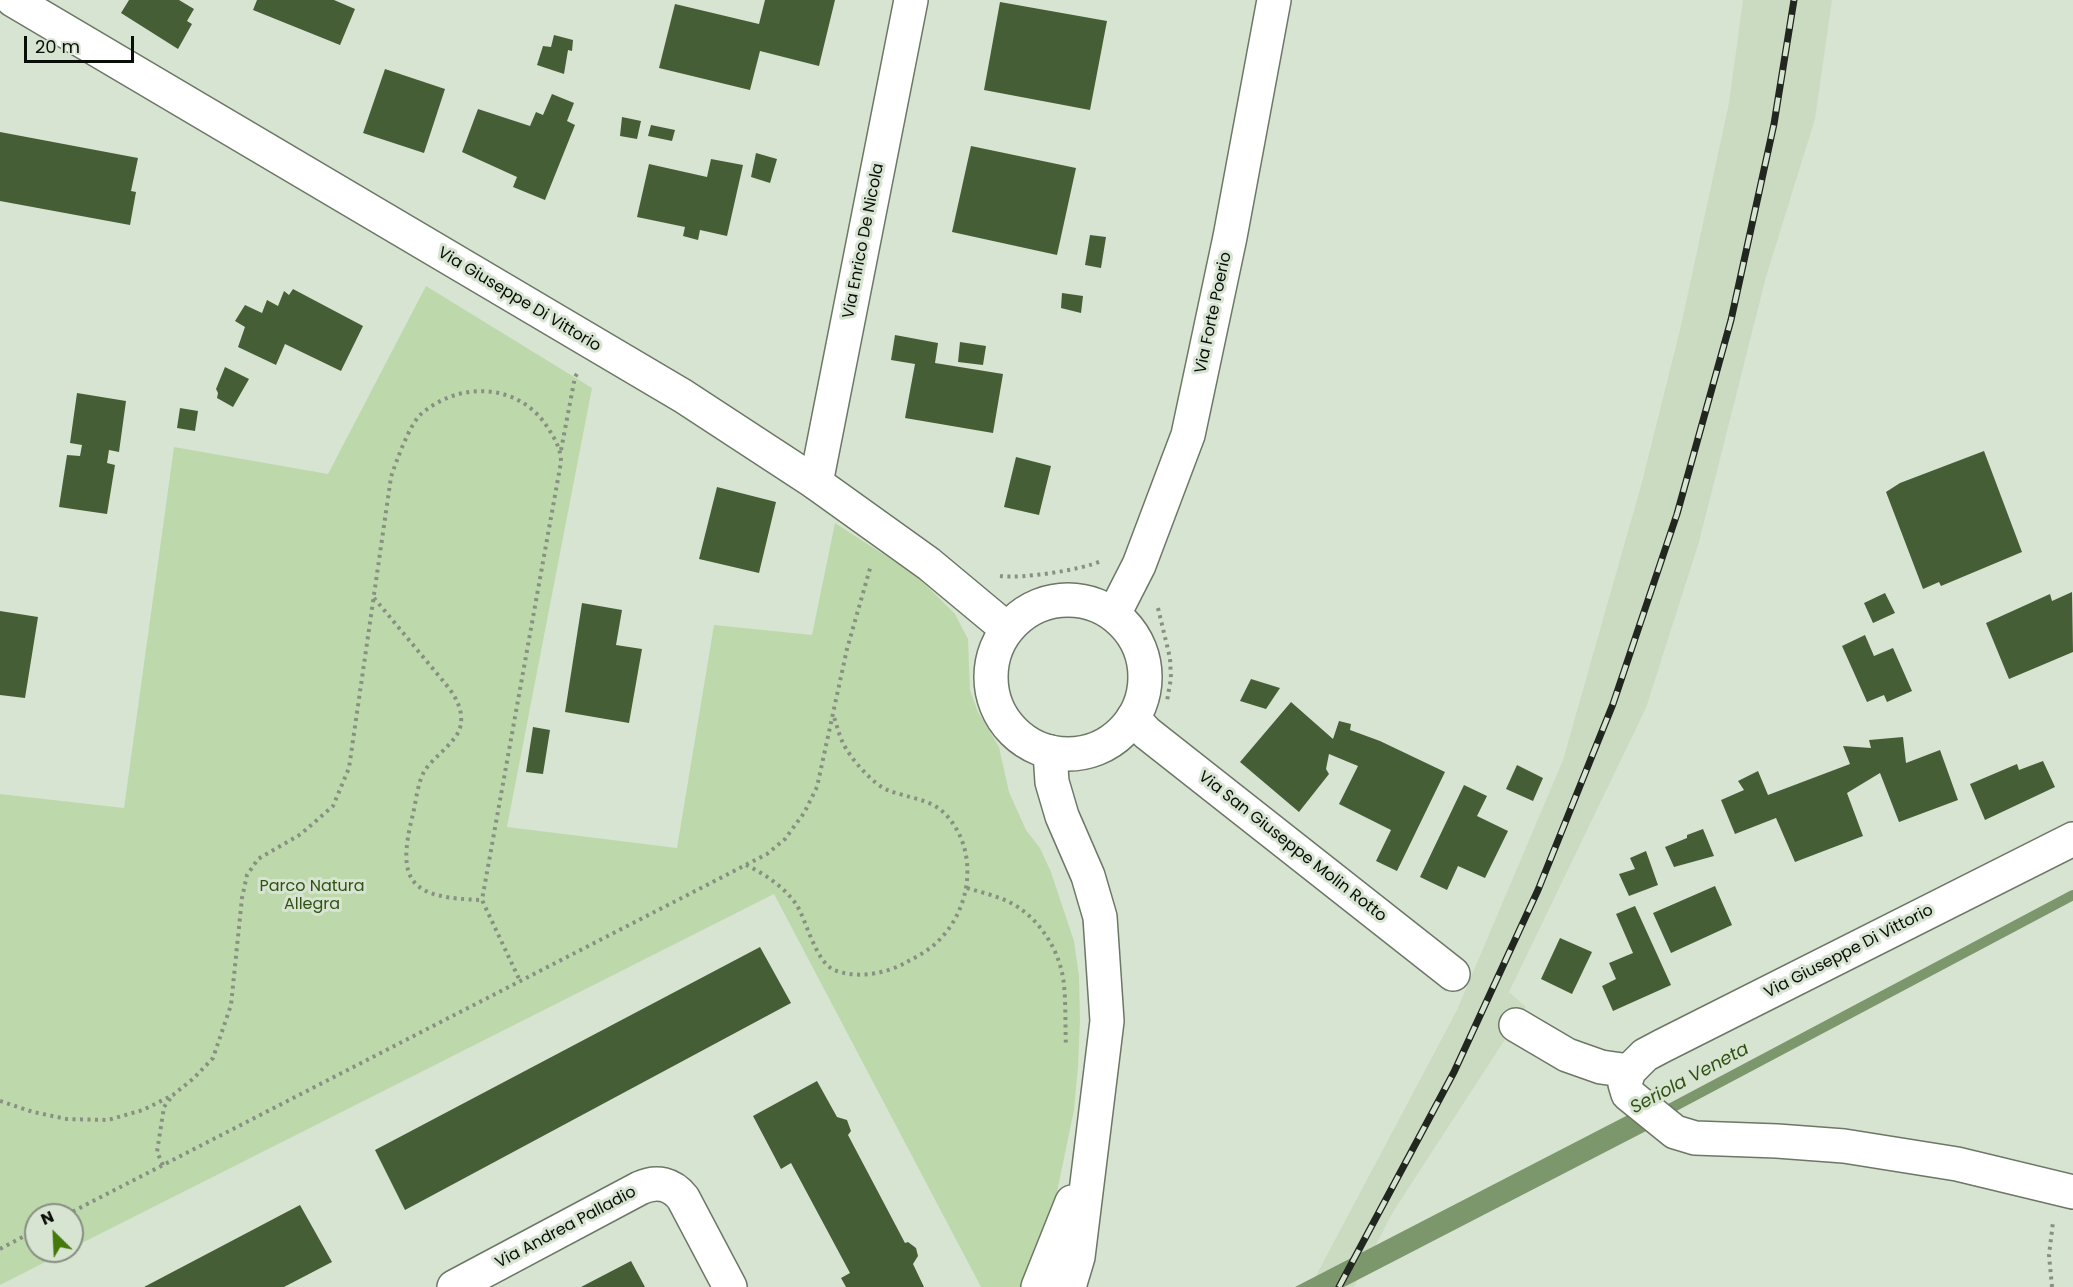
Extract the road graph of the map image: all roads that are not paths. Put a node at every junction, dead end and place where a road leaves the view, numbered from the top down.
1 (13, 0) edge
2 (911, 0) edge
3 (1274, 0) edge
4 (816, 483) junction
5 (1114, 614) junction
6 (1007, 629) junction
7 (1133, 718) junction
8 (1050, 752) junction
9 (2073, 838) edge
10 (1453, 974) dead end
11 (1516, 1025) dead end
12 (1628, 1082) junction
13 (1091, 1150) junction
14 (2068, 1191) edge
15 (454, 1287) edge
16 (730, 1287) edge
17 (1038, 1287) edge
18 (1069, 1287) edge

1 - 4 street, Via Giuseppe Di Vittorio
2 - 4 street, Via Enrico De Nicola
3 - 5 street, Via Forte Poerio
4 - 6 street, Via Giuseppe Di Vittorio
5 - 6 street
5 - 7 street
6 - 8 street
7 - 8 street
7 - 10 street, Via San Giuseppe Molin Rotto
8 - 13 street
9 - 12 street, Via Giuseppe Di Vittorio
11 - 12 street
12 - 14 street
13 - 17 street
13 - 18 street
15 - 16 street, Via Andrea Palladio

